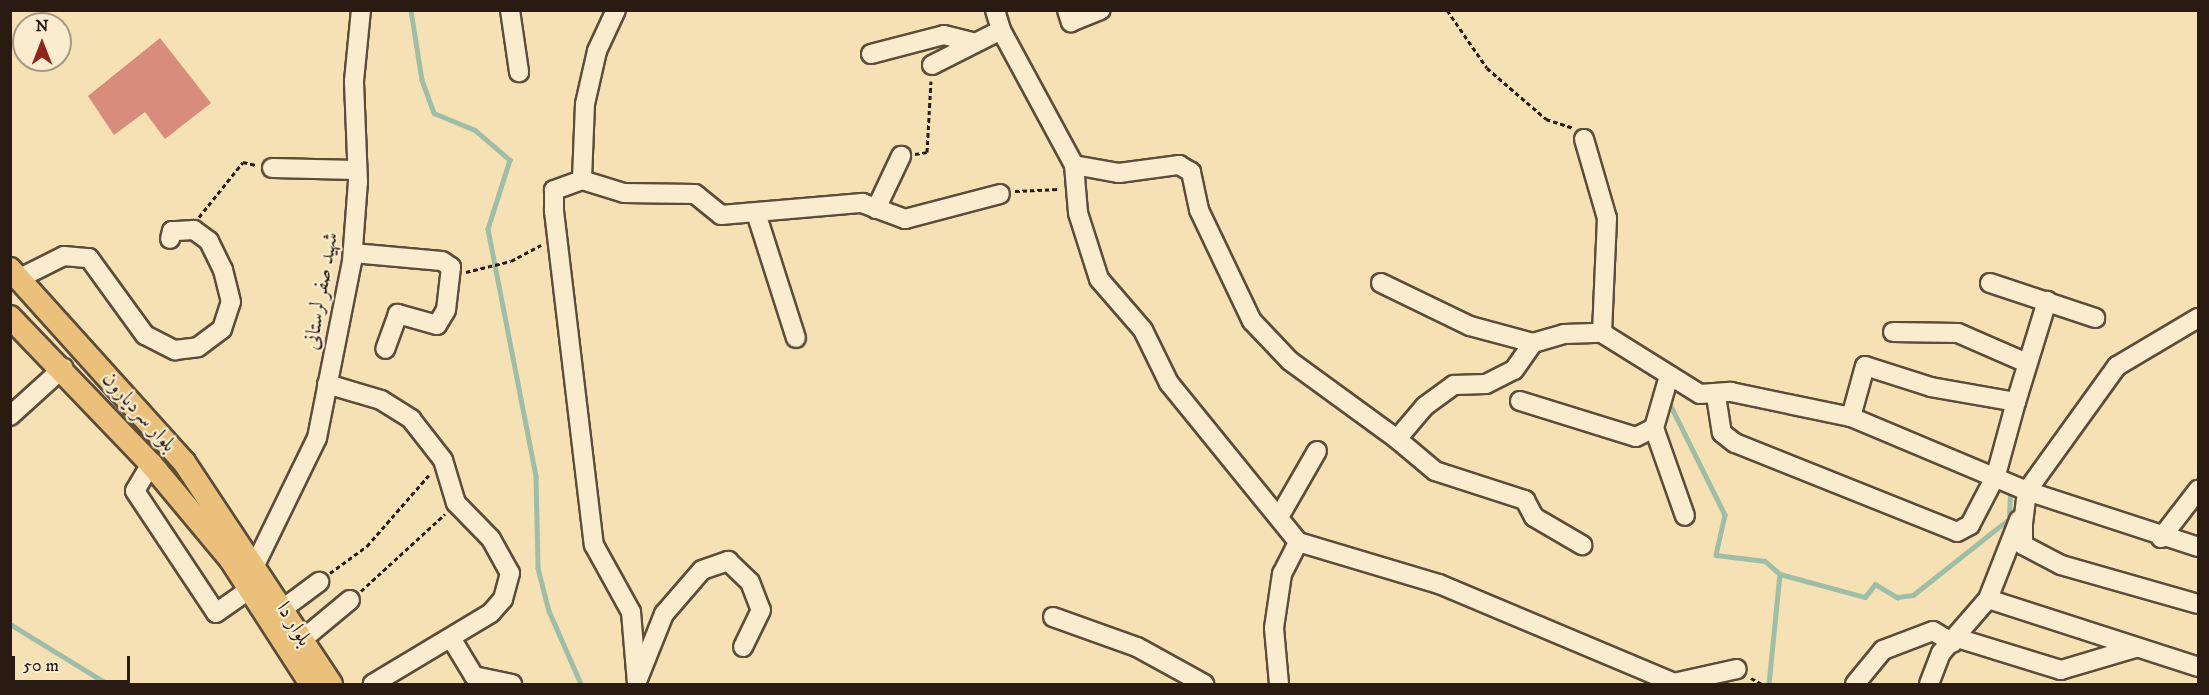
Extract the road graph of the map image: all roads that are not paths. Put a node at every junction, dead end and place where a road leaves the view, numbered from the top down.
1 (361, 10) edge
2 (510, 10) edge
3 (616, 10) edge
4 (995, 10) edge
5 (1066, 10) edge
6 (1101, 10) edge
7 (1000, 30) junction
8 (975, 43) junction
9 (871, 54) dead end
10 (932, 64) road end
11 (519, 72) dead end
12 (1584, 140) road end
13 (901, 156) road end
14 (1074, 165) junction
15 (272, 168) road end
16 (357, 170) junction
17 (582, 180) junction
18 (1000, 194) road end
19 (876, 209) junction
20 (757, 216) junction
21 (170, 239) dead end
22 (353, 253) junction
23 (15, 274) edge
24 (1381, 283) dead end
25 (1990, 283) dead end
26 (2047, 301) junction
27 (10, 317) edge
28 (2095, 318) dead end
29 (2199, 318) edge
30 (1893, 332) dead end
31 (1602, 333) junction
32 (796, 338) dead end
33 (1533, 343) junction
34 (385, 349) dead end
35 (2027, 363) junction
36 (63, 369) junction
37 (1669, 376) junction
38 (327, 384) junction
39 (1716, 396) junction
40 (1520, 401) dead end
41 (2016, 402) junction
42 (10, 417) edge
43 (1851, 417) junction
44 (1654, 428) junction
45 (1397, 439) junction
46 (1317, 451) dead end
47 (151, 464) junction
48 (1996, 475) junction
49 (2199, 490) edge
50 (2026, 497) junction
51 (1684, 516) dead end
52 (1279, 517) junction
53 (2161, 538) junction
54 (1298, 542) junction
55 (1582, 545) dead end
56 (2199, 548) edge
57 (249, 576) junction
58 (319, 582) road end
59 (1988, 599) junction
60 (350, 600) road end
61 (2199, 604) edge
62 (284, 608) junction
63 (1053, 617) dead end
64 (451, 638) junction
65 (303, 639) junction
66 (1955, 640) junction
67 (743, 647) dead end
68 (2135, 648) junction
69 (2199, 667) edge
70 (1737, 669) dead end
71 (638, 682) edge
72 (1678, 683) edge
73 (311, 684) edge
74 (332, 684) edge
75 (373, 684) edge
76 (512, 684) edge
77 (1204, 684) edge
78 (1279, 684) edge
79 (1854, 684) edge
80 (1929, 684) edge

1 - 16 street, شهید صفر لرستانی
2 - 11 street
3 - 17 street
4 - 7 street
5 - 6 street
7 - 8 street
7 - 14 street
8 - 9 street
8 - 10 street
12 - 31 street
13 - 19 street
14 - 45 street
14 - 52 street
15 - 16 street
16 - 22 street, شهید صفر لرستانی
17 - 20 street
17 - 71 street
18 - 19 street
19 - 20 street
20 - 32 street
21 - 23 street
22 - 34 street
22 - 38 street, شهید صفر لرستانی
23 - 57 main road, بلوار سردیارون
24 - 33 street
25 - 26 street
26 - 28 street
26 - 35 street
27 - 36 main road, بلوار سردیارون
29 - 50 street
30 - 35 street
31 - 33 street
31 - 37 street
33 - 45 street
35 - 41 street
36 - 42 street
36 - 47 main road, بلوار سردیارون
37 - 39 street
37 - 44 street
38 - 57 street, شهید صفر لرستانی
38 - 64 street
39 - 43 street
39 - 48 street
40 - 44 street
41 - 43 street
41 - 48 street
43 - 48 street
44 - 51 street
45 - 55 street
46 - 52 street
47 - 57 main road, بلوار سردیارون
47 - 57 street
48 - 50 street
49 - 53 street
50 - 53 street
50 - 59 street
50 - 61 street
52 - 54 street
53 - 56 street
54 - 72 street
54 - 78 street
57 - 62 main road, بلوار دا
57 - 73 main road, بلوار دا
58 - 62 street
59 - 66 street
59 - 68 street
60 - 65 street
62 - 65 main road, بلوار دا
63 - 77 street
64 - 75 street
64 - 76 street
65 - 74 main road, بلوار دا
66 - 68 street
66 - 79 street
66 - 80 street
67 - 71 street
68 - 69 street
70 - 72 street

